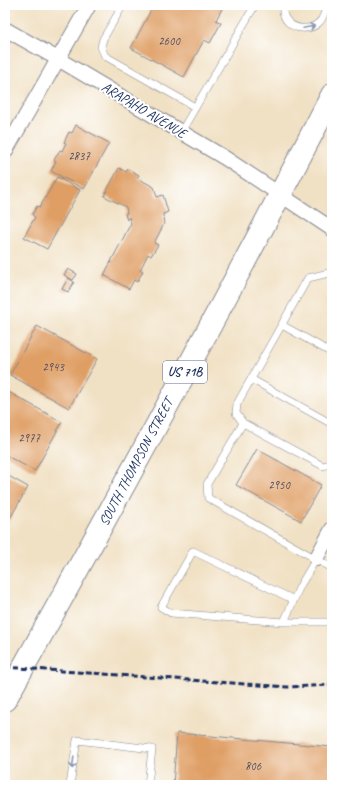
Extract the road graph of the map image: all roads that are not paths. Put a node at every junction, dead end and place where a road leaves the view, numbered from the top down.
1 (89, 5) edge
2 (123, 5) edge
3 (255, 5) edge
4 (283, 5) edge
5 (325, 5) edge
6 (5, 30) edge
7 (58, 60) junction
8 (332, 95) edge
9 (195, 107) junction
10 (181, 132) junction
11 (5, 152) edge
12 (280, 195) junction
13 (332, 229) edge
14 (332, 274) edge
15 (282, 325) junction
16 (332, 354) edge
17 (251, 379) junction
18 (243, 423) junction
19 (332, 424) edge
20 (332, 460) edge
21 (332, 529) edge
22 (316, 559) junction
23 (332, 568) edge
24 (294, 600) junction
25 (284, 622) junction
26 (332, 622) edge
27 (5, 700) edge
28 (70, 785) edge
29 (148, 785) edge

1 - 7 street
2 - 9 lane
3 - 9 lane
4 -> 5 lane
6 - 7 street, ARAPAHO AVENUE
7 - 10 street, ARAPAHO AVENUE
7 - 11 street
8 - 12 highway, SOUTH THOMPSON STREET / US 71B
9 - 10 lane
10 - 12 street, ARAPAHO AVENUE
12 - 13 street, ARAPAHO AVENUE
12 - 27 highway, SOUTH THOMPSON STREET / US 71B
14 - 15 lane
15 - 16 lane
15 - 17 lane
17 - 18 lane
17 - 19 lane
18 - 20 lane
18 - 22 lane
21 - 22 street
22 - 23 lane
22 - 24 lane
24 - 25 lane
24 - 25 lane
25 - 26 lane
29 -> 28 lane

